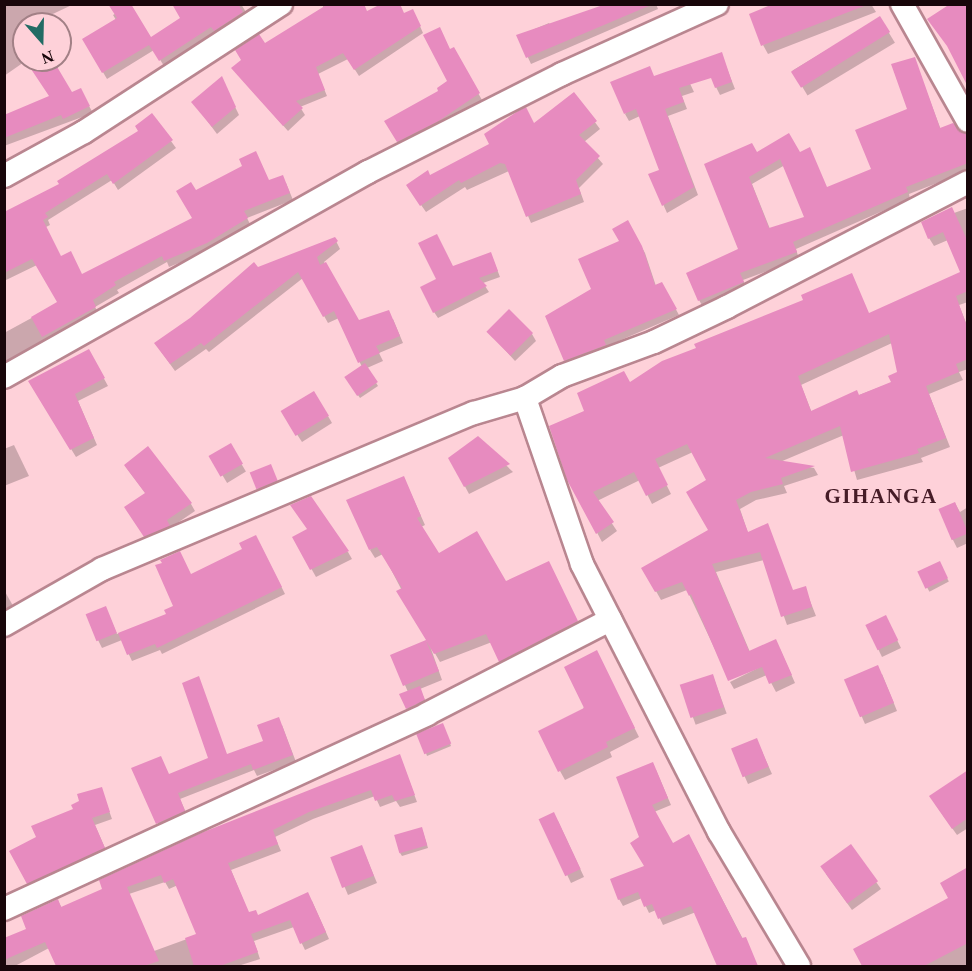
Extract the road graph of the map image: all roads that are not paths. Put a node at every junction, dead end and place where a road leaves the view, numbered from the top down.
1 (281, 4) edge
2 (717, 4) edge
3 (902, 4) edge
4 (968, 121) edge
5 (4, 176) edge
6 (968, 182) edge
7 (4, 377) edge
8 (525, 398) junction
9 (610, 620) junction
10 (4, 625) edge
11 (4, 909) edge
12 (799, 966) edge

1 - 5 street
2 - 7 street
3 - 4 street
6 - 8 street
8 - 9 street
8 - 10 street
9 - 11 street
9 - 12 street

